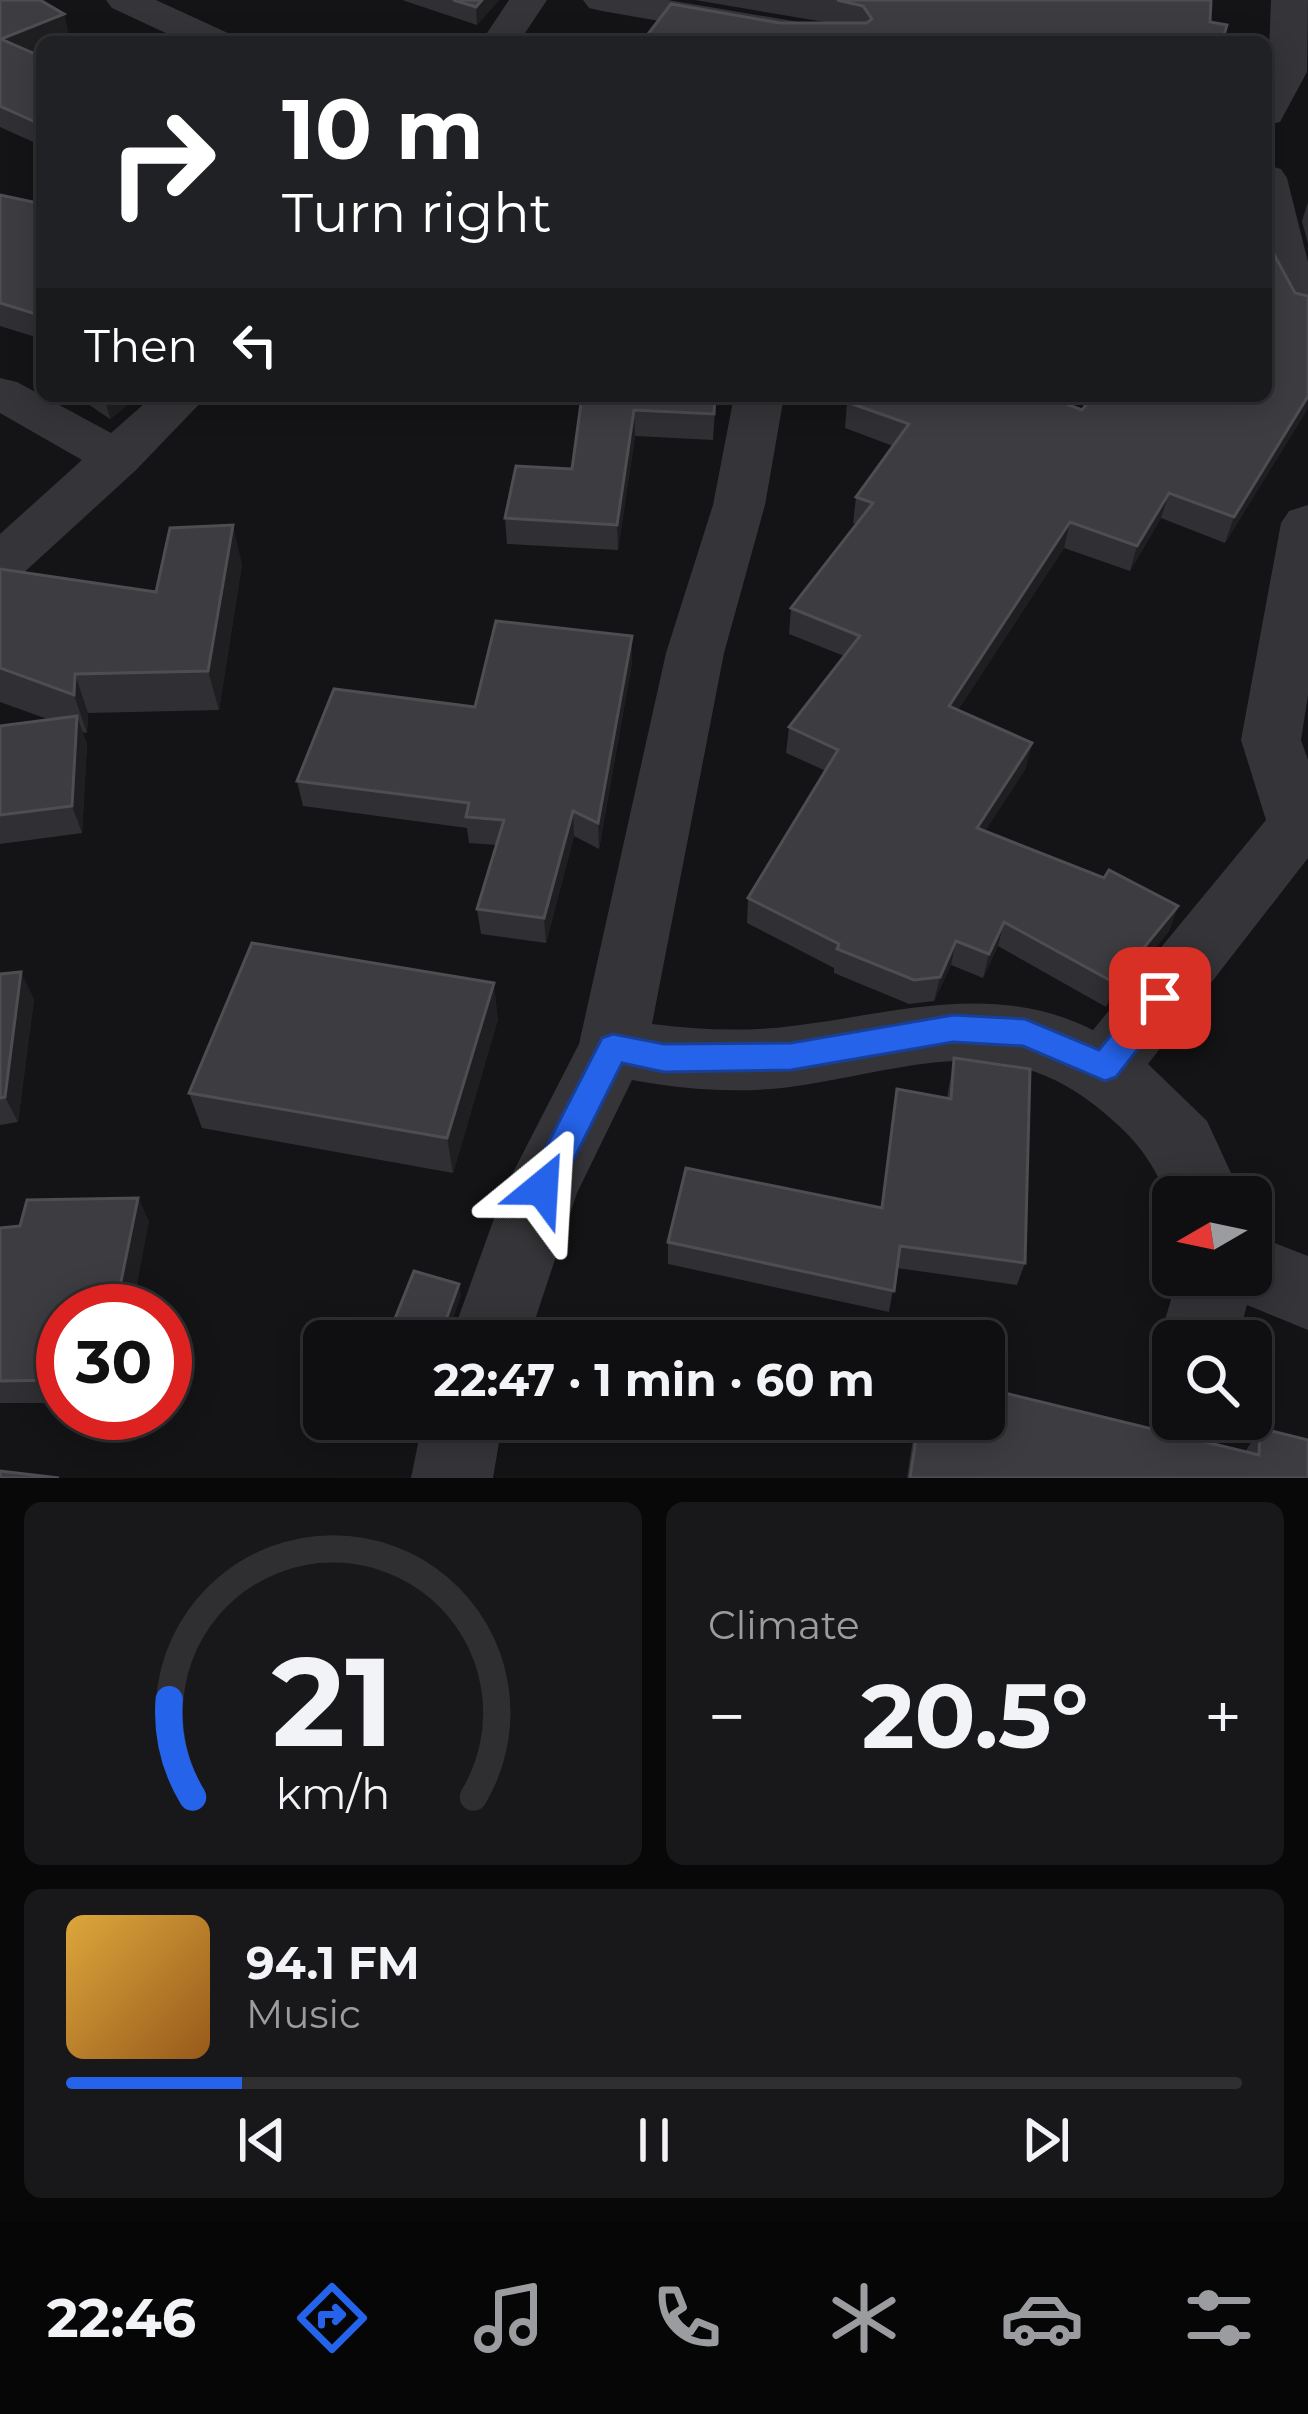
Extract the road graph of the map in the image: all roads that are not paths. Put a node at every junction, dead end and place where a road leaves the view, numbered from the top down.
1 (125, 0) edge
2 (528, 0) edge
3 (602, 0) edge
4 (1297, 14) edge
5 (203, 36) edge
6 (504, 36) edge
7 (797, 36) edge
8 (1272, 105) edge
9 (1272, 203) edge
10 (1308, 306) edge
11 (0, 393) edge
12 (176, 402) edge
13 (758, 402) edge
14 (118, 458) junction
15 (1308, 523) edge
16 (0, 564) edge
17 (1303, 825) edge
18 (613, 1048) junction
19 (1105, 1067) junction
20 (1200, 1176) edge
21 (1272, 1278) edge
22 (1308, 1293) edge
23 (496, 1320) edge
24 (459, 1440) edge
25 (452, 1478) edge

1 - 5 street
2 - 6 street
3 - 7 street
4 - 8 street
9 - 10 street
11 - 14 street
12 - 14 street
13 - 18 street
14 - 16 street
15 - 17 street
17 - 19 street
18 - 19 street
18 - 23 street
19 - 20 street
21 - 22 street
24 - 25 street

